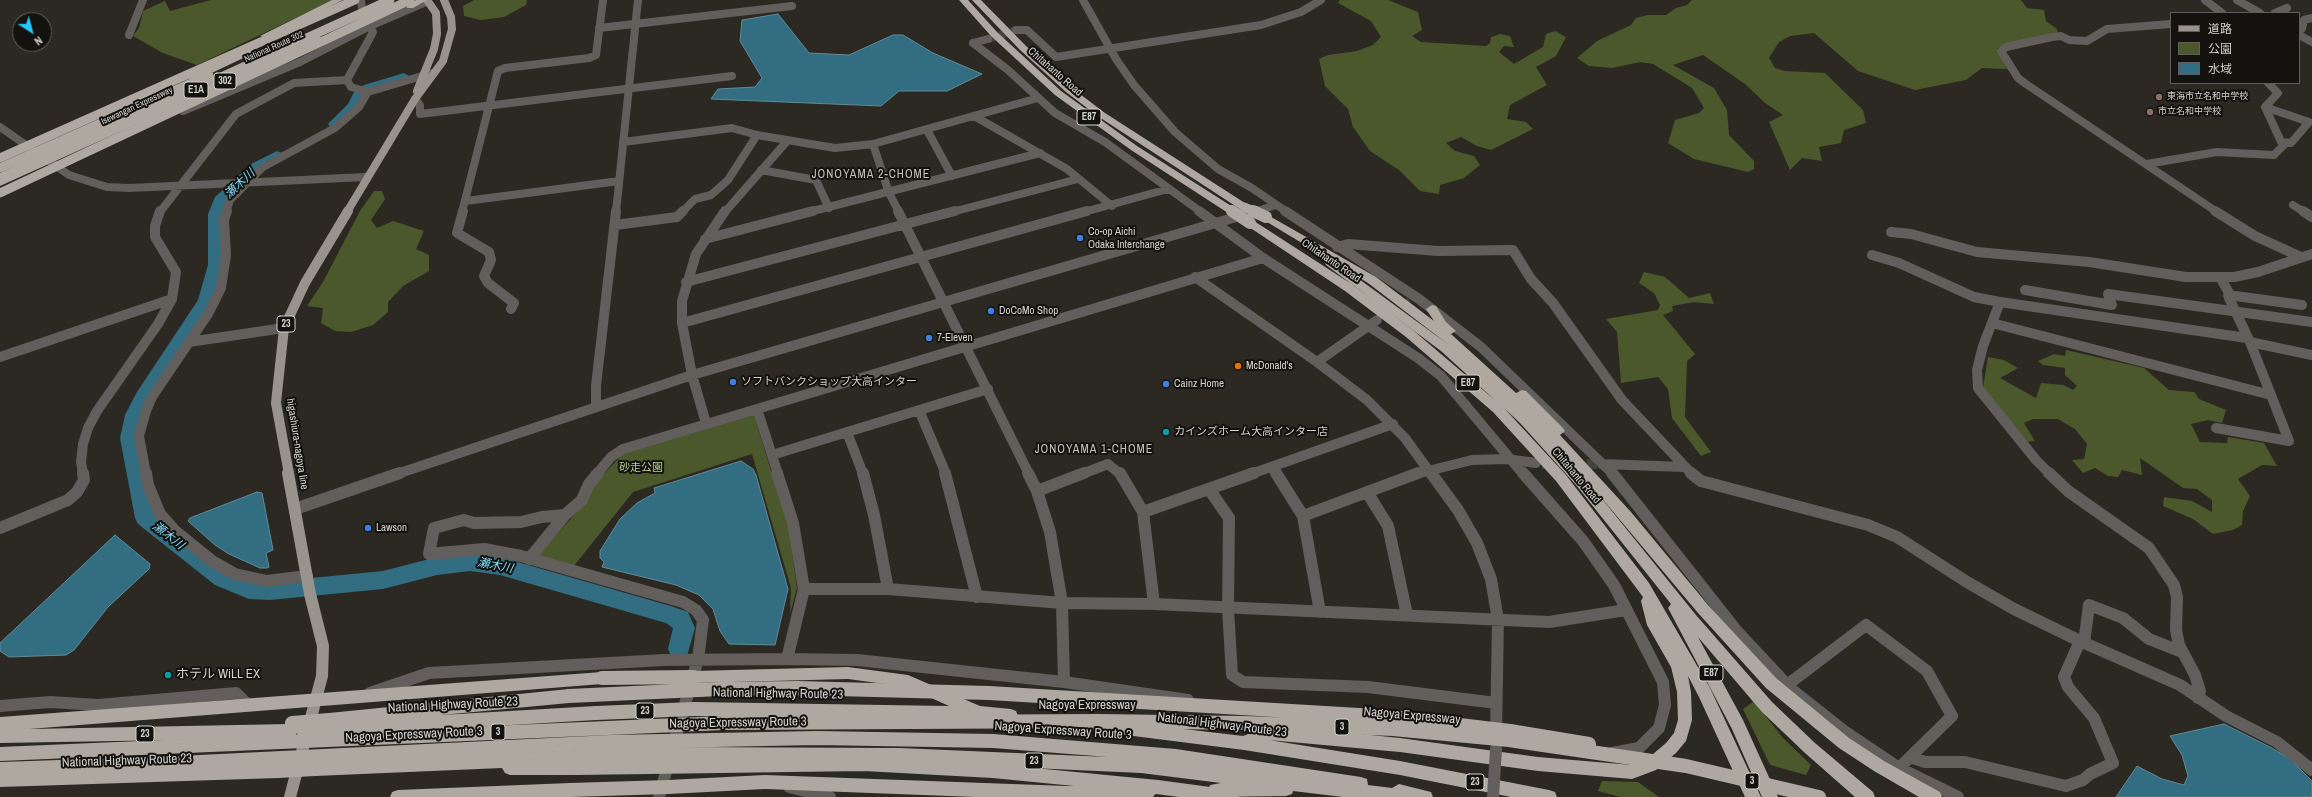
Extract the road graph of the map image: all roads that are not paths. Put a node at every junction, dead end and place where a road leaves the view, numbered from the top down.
1 (143, 0) edge
2 (339, 0) edge
3 (355, 0) edge
4 (360, 0) edge
5 (372, 0) edge
6 (390, 0) edge
7 (403, 0) edge
8 (410, 0) edge
9 (426, 0) edge
10 (444, 0) edge
11 (603, 0) edge
12 (638, 0) edge
13 (963, 0) edge
14 (976, 0) edge
15 (1083, 0) edge
16 (1321, 0) edge
17 (2205, 0) edge
18 (2237, 0) edge
19 (792, 6) dead end
20 (2286, 8) dead end
21 (2221, 12) edge
22 (2258, 12) edge
23 (2277, 12) edge
24 (363, 18) junction
25 (2312, 18) edge
26 (2170, 24) edge
27 (635, 25) junction
28 (370, 26) junction
29 (599, 28) junction
30 (1016, 30) tunnel mouth
31 (2300, 30) edge
32 (129, 35) dead end
33 (2300, 36) edge
34 (988, 39) tunnel mouth
35 (2312, 42) edge
36 (1110, 49) junction
37 (436, 72) junction
38 (423, 75) junction
39 (732, 76) dead end
40 (347, 80) junction
41 (176, 81) junction
42 (2269, 84) edge
43 (226, 85) junction
44 (630, 88) junction
45 (365, 91) junction
46 (1038, 98) junction
47 (415, 99) junction
48 (490, 105) junction
49 (2265, 107) junction
50 (974, 116) junction
51 (0, 127) edge
52 (927, 130) junction
53 (126, 132) junction
54 (757, 135) junction
55 (788, 140) junction
56 (623, 142) junction
57 (2282, 142) junction
58 (873, 144) junction
59 (32, 151) junction
60 (1040, 153) junction
61 (0, 158) edge
62 (48, 161) junction
63 (2147, 164) junction
64 (0, 167) edge
65 (58, 167) junction
66 (761, 170) junction
67 (952, 176) junction
68 (0, 178) edge
69 (366, 178) junction
70 (1078, 179) junction
71 (618, 181) junction
72 (0, 182) edge
73 (244, 183) junction
74 (178, 186) junction
75 (0, 189) edge
76 (1168, 189) junction
77 (0, 193) edge
78 (889, 193) junction
79 (0, 198) edge
80 (466, 201) junction
81 (1276, 205) junction
82 (2293, 205) dead end
83 (1112, 206) junction
84 (829, 208) junction
85 (2312, 217) edge
86 (1264, 218) junction
87 (1218, 224) junction
88 (615, 225) junction
89 (905, 225) junction
90 (1891, 232) dead end
91 (705, 239) junction
92 (1337, 247) junction
93 (1872, 254) dead end
94 (2308, 257) edge
95 (922, 258) junction
96 (1263, 258) junction
97 (1195, 277) junction
98 (2220, 278) junction
99 (686, 282) junction
100 (2025, 290) dead end
101 (2228, 296) junction
102 (172, 299) junction
103 (944, 302) junction
104 (2000, 302) junction
105 (2302, 305) dead end
106 (1432, 308) junction
107 (511, 309) dead end
108 (2236, 311) junction
109 (1377, 320) tunnel mouth
110 (2312, 322) edge
111 (682, 323) junction
112 (1992, 324) junction
113 (1368, 327) junction
114 (284, 328) junction
115 (2248, 340) junction
116 (189, 342) junction
117 (966, 347) junction
118 (2312, 355) edge
119 (0, 357) edge
120 (1317, 362) junction
121 (692, 375) junction
122 (988, 389) junction
123 (2271, 395) junction
124 (596, 406) junction
125 (756, 409) junction
126 (919, 410) junction
127 (706, 423) junction
128 (1393, 424) junction
129 (2216, 428) dead end
130 (847, 432) junction
131 (772, 455) junction
132 (1514, 462) junction
133 (1536, 464) tunnel mouth
134 (1602, 464) junction
135 (1272, 467) junction
136 (1684, 467) junction
137 (1428, 469) junction
138 (1209, 489) junction
139 (1038, 491) junction
140 (1367, 492) junction
141 (1606, 494) junction
142 (295, 509) junction
143 (1143, 512) junction
144 (565, 515) junction
145 (1303, 516) junction
146 (0, 528) edge
147 (1640, 555) junction
148 (529, 559) junction
149 (307, 578) junction
150 (1644, 587) junction
151 (804, 589) junction
152 (888, 589) junction
153 (977, 596) junction
154 (1062, 603) junction
155 (1154, 604) junction
156 (1228, 609) junction
157 (1626, 610) junction
158 (1320, 612) junction
159 (1407, 615) junction
160 (1498, 620) junction
161 (2082, 642) junction
162 (2182, 652) junction
163 (698, 659) junction
164 (787, 659) junction
165 (1064, 682) junction
166 (1787, 685) junction
167 (361, 696) junction
168 (2198, 698) junction
169 (315, 702) junction
170 (1496, 703) junction
171 (248, 704) junction
172 (0, 706) edge
173 (979, 713) junction
174 (0, 724) edge
175 (327, 724) junction
176 (0, 736) edge
177 (1244, 743) junction
178 (1496, 746) junction
179 (0, 754) edge
180 (1910, 757) junction
181 (578, 762) junction
182 (1686, 766) junction
183 (95, 767) junction
184 (1900, 768) junction
185 (0, 769) edge
186 (2312, 770) edge
187 (0, 777) edge
188 (0, 780) edge
189 (765, 782) junction
190 (664, 792) edge
191 (1398, 796) edge
192 (290, 797) edge
193 (398, 797) edge
194 (830, 797) edge
195 (1232, 797) edge
196 (1425, 797) edge
197 (1494, 797) edge
198 (1550, 797) edge
199 (1753, 797) edge
200 (1770, 797) edge
201 (1819, 797) edge
202 (1867, 797) edge
203 (1934, 797) edge
204 (1958, 797) edge

1 - 32 street
2 - 41 highway, bridge
3 - 41 highway, bridge
4 - 24 street
4 - 59 highway, National Route 302 / 302
5 - 64 highway, Isewangan Expressway / E1A, bridge
6 - 68 highway, Isewangan Expressway / E1A, bridge
7 - 24 highway, National Route 302 / 302
8 - 43 highway, bridge
9 - 28 street
9 - 38 main road, higashiura-nagoya line / 23
9 - 43 highway, bridge
10 - 37 main road, higashiura-nagoya line / 23
11 - 29 street
12 - 27 street
13 - 150 highway, Chitahanto Road / E87, bridge
14 - 86 highway, Chitahanto Road / E87, bridge
15 - 36 street
16 - 36 street
17 - 21 street
18 - 22 street
19 - 27 street
20 - 23 street
24 - 28 street
24 - 62 highway, National Route 302 / 302
25 - 31 street
26 - 63 street
27 - 29 street
27 - 44 street
28 - 40 street
28 - 65 street
29 - 48 street
30 - 36 street
33 - 35 street
34 - 46 street
36 - 81 street
37 - 38 street
37 - 47 main road, higashiura-nagoya line / 23
38 - 45 street
38 - 47 main road, higashiura-nagoya line / 23
39 - 44 street
40 - 45 street
40 - 74 street
41 - 61 highway, bridge
42 - 49 street
43 - 53 highway, bridge
44 - 48 street
44 - 56 street
45 - 73 street
46 - 50 street
46 - 76 street
47 - 48 street
47 - 69 main road, higashiura-nagoya line / 23
48 - 80 street
49 - 57 street
49 - 57 street
50 - 52 street
50 - 60 street
51 - 59 street
52 - 58 street
52 - 67 street
53 - 75 highway, bridge
53 - 77 highway, bridge
54 - 55 street
54 - 56 street
54 - 88 street
55 - 58 street
55 - 66 street
56 - 71 street
57 - 63 street
58 - 78 street
59 - 62 street
59 - 64 highway, National Route 302 / 302
60 - 67 street
60 - 70 street
62 - 65 street
62 - 72 highway, National Route 302 / 302
63 - 94 street
65 - 74 street
65 - 79 street
66 - 84 street
66 - 91 street
67 - 78 street
69 - 73 street
69 - 114 main road, higashiura-nagoya line / 23
70 - 83 street
70 - 89 street
71 - 80 street
71 - 88 street
73 - 74 street
73 - 116 street
74 - 102 street
76 - 83 street
76 - 87 street
78 - 84 street
78 - 89 street
80 - 107 street
81 - 87 street
81 - 92 street
82 - 85 street
83 - 95 street
84 - 91 street
86 - 141 highway
86 - 147 highway, Chitahanto Road / E87
87 - 96 street
87 - 103 street
88 - 124 street
89 - 95 street
89 - 99 street
90 - 98 street
91 - 99 street
92 - 106 street
92 - 136 street
93 - 104 street
94 - 98 street
95 - 103 street
95 - 111 street
96 - 97 street
96 - 113 street
97 - 117 street
97 - 120 street
98 - 101 street
99 - 111 street
100 - 108 street
101 - 105 street
101 - 108 street
102 - 119 street
102 - 146 street
103 - 117 street
103 - 121 street
104 - 112 street
104 - 115 street
106 - 134 street
106 - 141 highway
108 - 110 street
108 - 115 street
109 - 113 street
111 - 121 street
112 - 123 street
112 - 162 street
113 - 120 street
113 - 132 street
114 - 116 street
114 - 142 main road, higashiura-nagoya line / 23
115 - 118 street
115 - 123 street
116 - 149 street
117 - 122 street
117 - 125 street
120 - 128 street
121 - 124 street
121 - 127 street
122 - 126 street
122 - 139 street
123 - 129 street
124 - 142 street
125 - 127 street
125 - 131 street
126 - 130 street
126 - 153 street
127 - 144 street
128 - 135 street
128 - 137 street
130 - 131 street
130 - 152 street
131 - 151 street
132 - 133 street
132 - 137 street
132 - 157 street
134 - 136 street
134 - 166 street
135 - 138 street
135 - 145 street
136 - 161 street
137 - 140 street
137 - 160 street
138 - 143 street
138 - 156 street
139 - 143 street
139 - 154 street
140 - 145 street
140 - 159 street
141 - 203 highway
142 - 149 main road, higashiura-nagoya line / 23
143 - 155 street
144 - 148 street
144 - 148 street
145 - 158 street
147 - 200 highway, E87
147 - 202 highway
148 - 163 street
149 - 169 main road, higashiura-nagoya line / 23
150 - 177 highway
150 - 199 highway, E87
151 - 152 street
151 - 164 street
152 - 153 street
153 - 154 street
154 - 155 street
154 - 165 street
155 - 156 street
156 - 158 street
156 - 170 street
157 - 160 street
157 - 178 street
158 - 159 street
159 - 160 street
160 - 170 street
161 - 162 street
161 - 168 street
161 - 180 street
162 - 168 street
163 - 164 street
163 - 167 street
163 - 190 street
164 - 165 street
165 - 178 street
166 - 180 street
166 - 184 street
167 - 169 highway
167 - 173 highway, bridge
168 - 186 street
169 - 171 highway
169 - 192 main road, higashiura-nagoya line / 23
170 - 178 street
171 - 172 street
171 - 174 highway
173 - 175 highway, National Highway Route 23 / 23, bridge
173 - 177 highway, National Highway Route 23 / 23
175 - 176 highway, National Highway Route 23 / 23, bridge
175 - 182 highway, bridge
177 - 198 highway, National Highway Route 23 / 23
178 - 197 street, bridge
179 - 182 highway, Nagoya Expressway Route 3 / 3, bridge
180 - 184 street
181 - 188 highway, National Highway Route 23, bridge
181 - 191 highway, 23, bridge
181 - 195 highway, bridge
182 - 201 highway, 3, bridge
183 - 185 highway, Nagoya Expressway Route 3 / 3, bridge
183 - 187 highway, bridge
183 - 196 highway, Nagoya Expressway Route 3 / 3, bridge
184 - 204 street
189 - 190 highway
189 - 191 highway
189 - 194 street
190 - 193 highway, bridge

